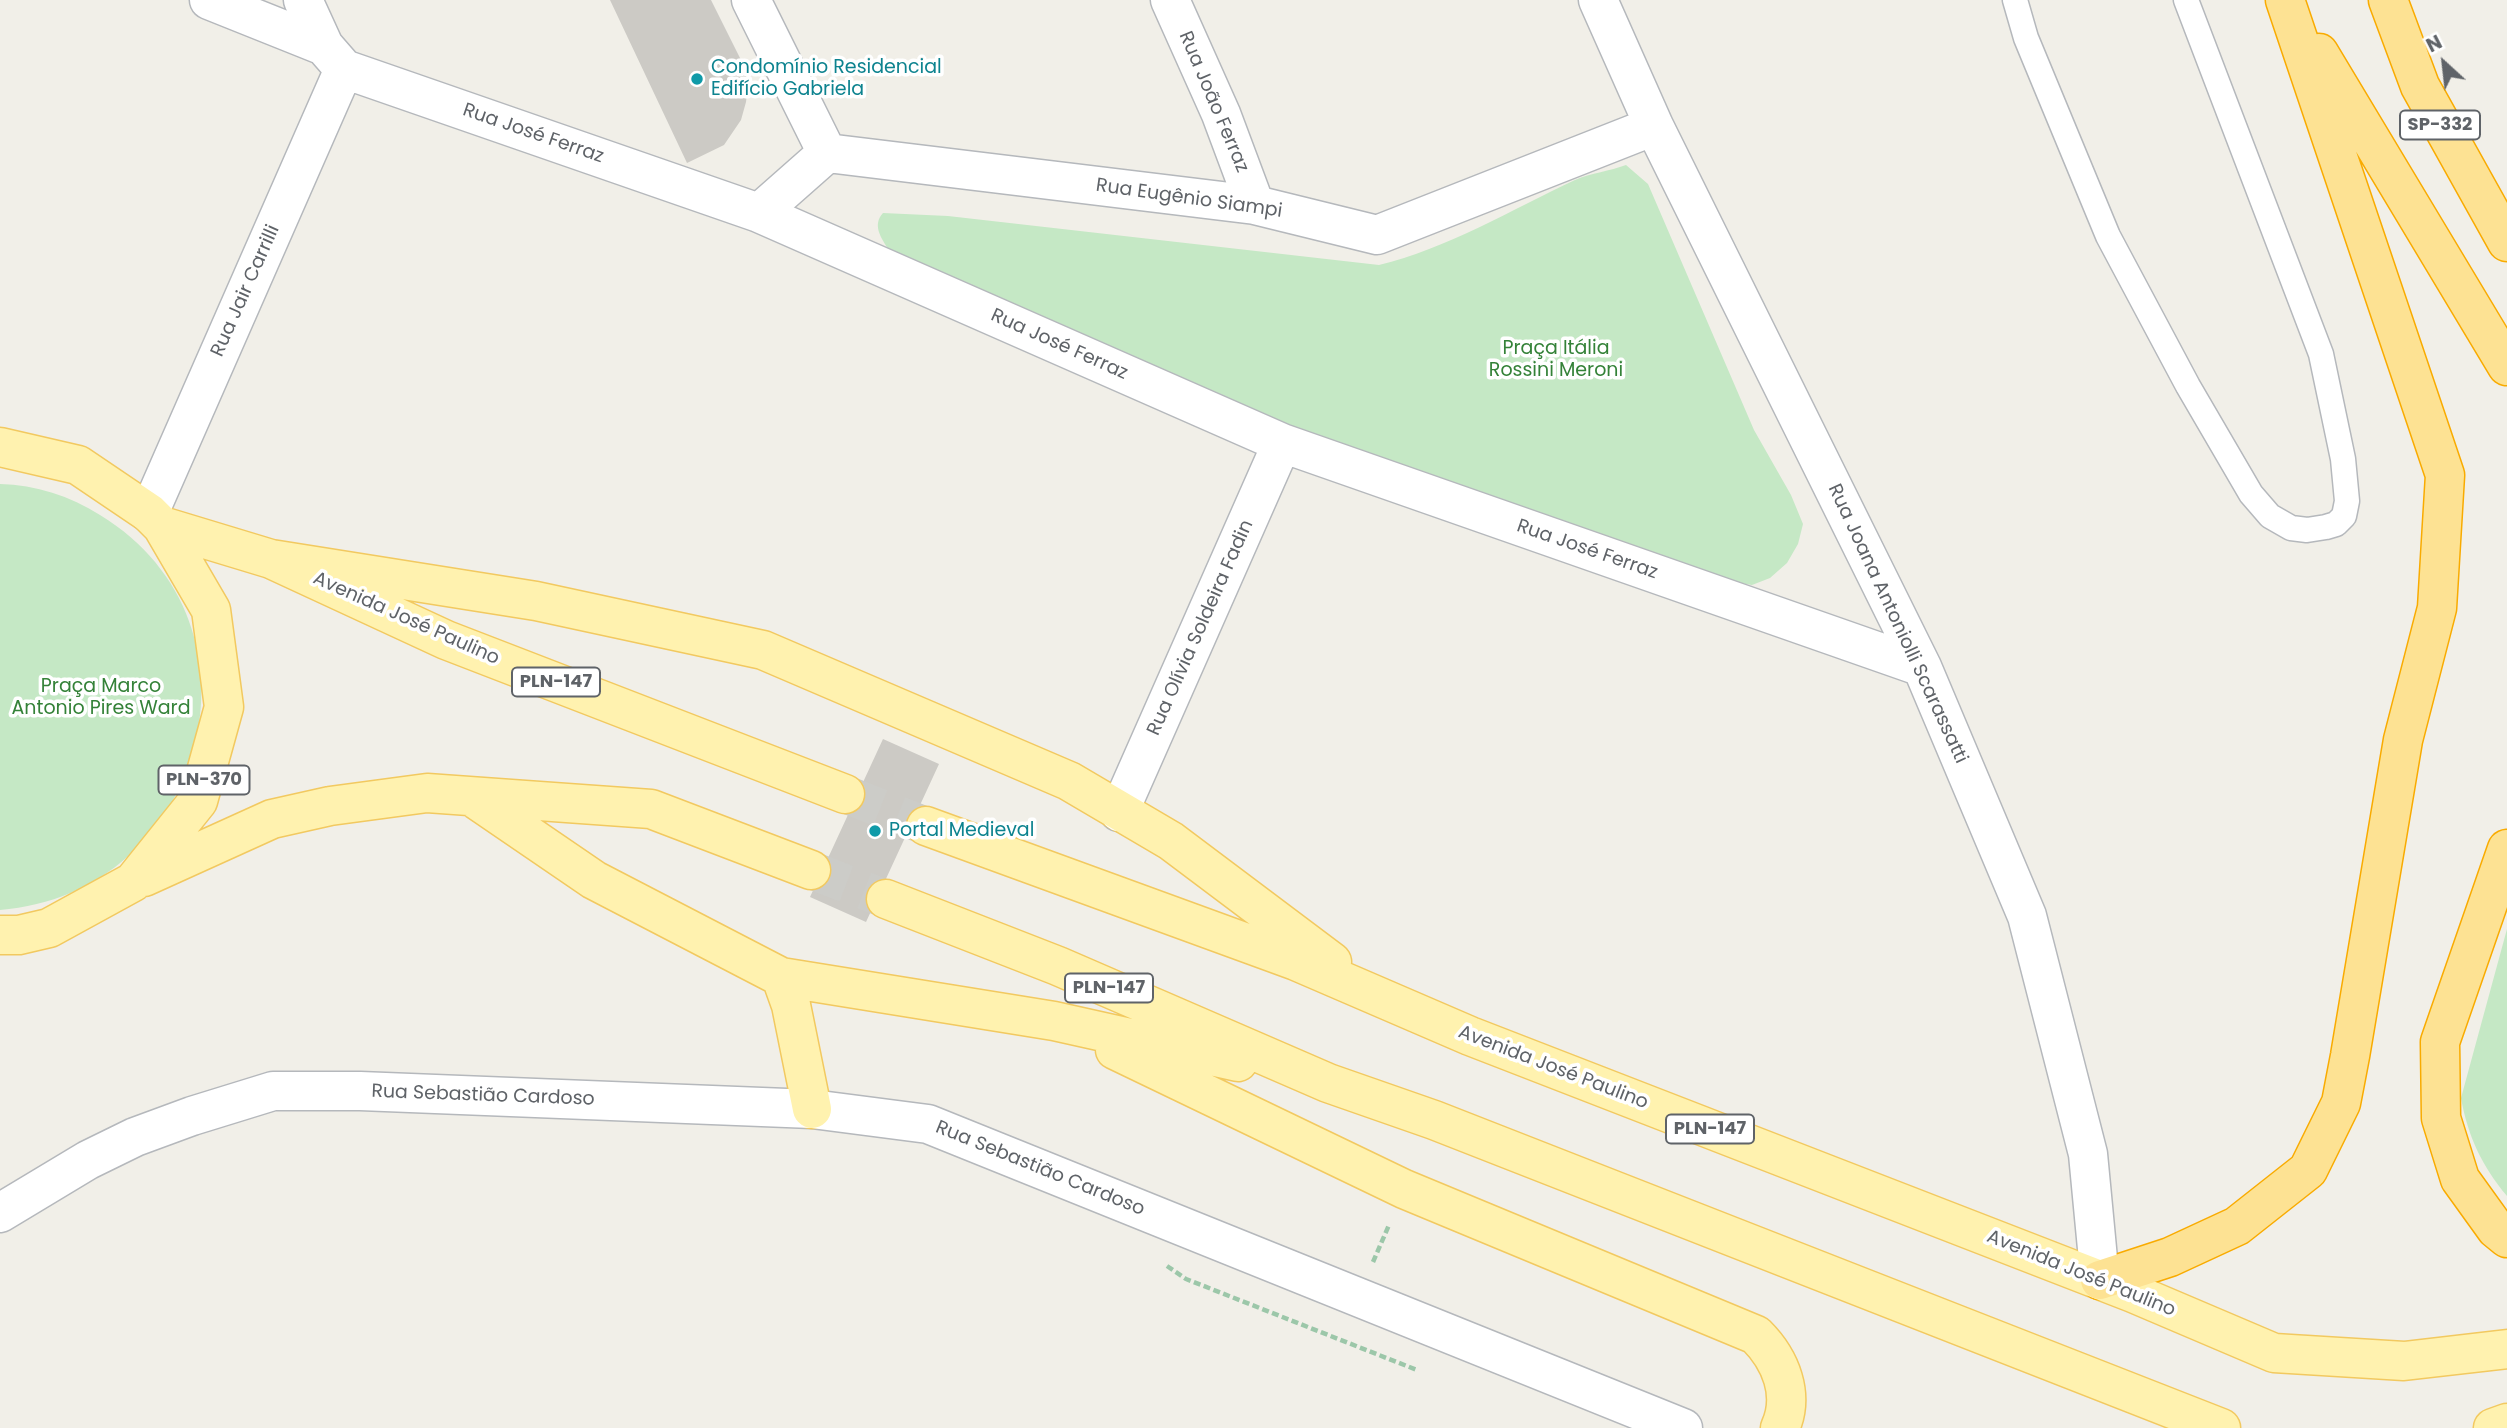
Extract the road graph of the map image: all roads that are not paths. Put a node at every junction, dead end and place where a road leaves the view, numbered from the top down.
1 (209, 0) edge
2 (303, 0) edge
3 (751, 0) edge
4 (1170, 0) edge
5 (1598, 0) edge
6 (2015, 0) edge
7 (2186, 0) edge
8 (2286, 0) edge
9 (2388, 0) edge
10 (334, 57) junction
11 (1654, 126) junction
12 (827, 153) junction
13 (1255, 205) junction
14 (759, 213) junction
15 (2507, 242) edge
16 (2507, 366) edge
17 (1282, 443) junction
18 (0, 447) edge
19 (155, 519) junction
20 (271, 559) junction
21 (1922, 667) junction
22 (845, 794) tunnel mouth
23 (474, 798) junction
24 (1119, 812) junction
25 (926, 826) tunnel mouth
26 (2507, 849) edge
27 (811, 870) tunnel mouth
28 (133, 882) junction
29 (886, 900) tunnel mouth
30 (6, 939) edge
31 (781, 976) junction
32 (1376, 995) junction
33 (1054, 1021) junction
34 (1328, 1083) junction
35 (812, 1109) junction
36 (0, 1213) edge
37 (2507, 1238) edge
38 (2100, 1280) junction
39 (2507, 1349) edge
40 (2507, 1423) edge
41 (1683, 1428) edge
42 (1780, 1428) edge
43 (2221, 1428) edge
44 (2493, 1428) edge

1 - 10 street, Rua José Ferraz
2 - 10 street
3 - 12 street
4 - 13 street, Rua João Ferraz
5 - 11 street, Rua Joana Antoniolli Scarassatti
6 - 7 lane
8 - 16 highway
8 - 38 highway
9 - 15 highway, SP-332
10 - 14 street, Rua José Ferraz
10 - 19 street, Rua Jair Carrilli
11 - 13 street, Rua Eugênio Siampi
11 - 21 street, Rua Joana Antoniolli Scarassatti
12 - 13 street, Rua Eugênio Siampi
12 - 14 street
14 - 17 street, Rua José Ferraz
17 - 21 street, Rua José Ferraz
17 - 24 street, Rua Olívia Soldeira Fadin
18 - 19 main road, PLN-370
19 - 20 main road, Avenida José Paulino / PLN-147
19 - 28 main road, PLN-370
20 - 22 main road, Avenida José Paulino / PLN-147
20 - 24 main road
21 - 38 street, Rua Joana Antoniolli Scarassatti
23 - 27 main road
23 - 28 main road
23 - 31 main road
24 - 32 main road
25 - 32 main road, Avenida José Paulino / PLN-147
26 - 37 highway
28 - 30 main road, PLN-370
29 - 34 main road, PLN-147
31 - 33 main road
31 - 35 main road
32 - 38 main road, Avenida José Paulino / PLN-147
33 - 34 main road
33 - 42 main road
34 - 43 main road, PLN-147
35 - 36 street, Rua Sebastião Cardoso
35 - 41 street, Rua Sebastião Cardoso
38 - 39 main road, Avenida José Paulino / PLN-147
40 - 44 main road

